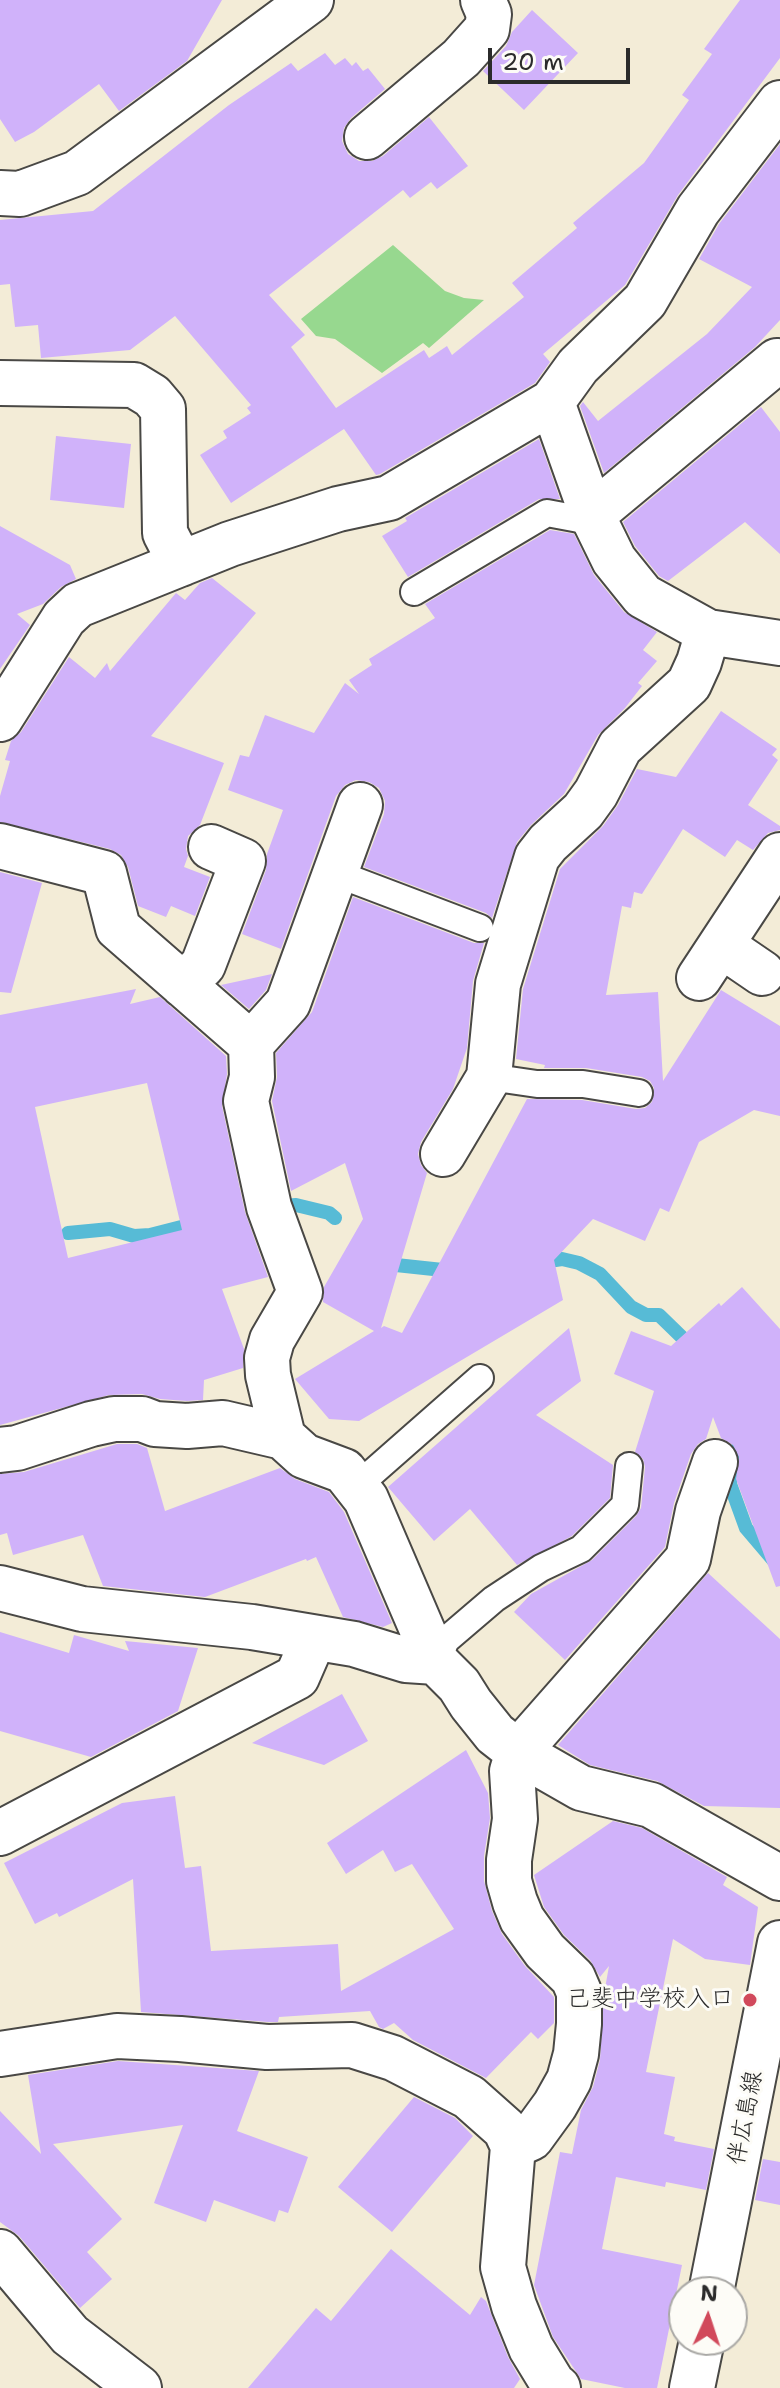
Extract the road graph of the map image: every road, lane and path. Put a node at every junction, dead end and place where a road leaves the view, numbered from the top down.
1 (311, 0) edge
2 (483, 0) edge
3 (780, 103) edge
4 (367, 137) dead end
5 (0, 193) edge
6 (777, 361) dead end
7 (0, 383) edge
8 (552, 402) junction
9 (592, 515) junction
10 (181, 564) junction
11 (414, 592) dead end
12 (708, 632) junction
13 (780, 643) edge
14 (0, 719) edge
15 (360, 805) dead end
16 (0, 846) edge
17 (211, 847) dead end
18 (780, 855) edge
19 (335, 873) junction
20 (480, 928) dead end
21 (762, 973) dead end
22 (183, 985) junction
23 (251, 1044) junction
24 (489, 1077) junction
25 (639, 1093) dead end
26 (443, 1154) dead end
27 (480, 1378) dead end
28 (283, 1437) junction
29 (0, 1450) edge
30 (715, 1462) dead end
31 (629, 1466) dead end
32 (356, 1487) junction
33 (0, 1588) edge
34 (314, 1638) junction
35 (436, 1662) junction
36 (518, 1752) junction
37 (0, 1833) edge
38 (780, 1878) edge
39 (780, 1943) edge
40 (0, 2054) edge
41 (513, 2146) junction
42 (0, 2252) edge
43 (714, 2276) edge
44 (699, 2356) edge
45 (139, 2388) edge
46 (558, 2388) edge
47 (692, 2388) edge

1 - 5 street
2 - 4 street
3 - 8 street
6 - 9 street
7 - 10 street
8 - 9 street
8 - 10 street
9 - 11 lane
9 - 12 street
10 - 14 street
12 - 13 street
12 - 24 street
15 - 19 street
16 - 22 street
17 - 22 street
18 - 21 street
19 - 20 lane
19 - 23 street
22 - 23 street
23 - 28 street
24 - 25 lane
24 - 26 street
27 - 32 lane
28 - 29 street
28 - 32 street
30 - 36 street
31 - 35 lane
32 - 35 street
33 - 34 street
34 - 35 street
34 - 37 street
35 - 36 street
36 - 38 street
36 - 41 street
39 - 43 street, 伴広島線
40 - 41 street
41 - 46 street
42 - 45 street
44 - 47 street

